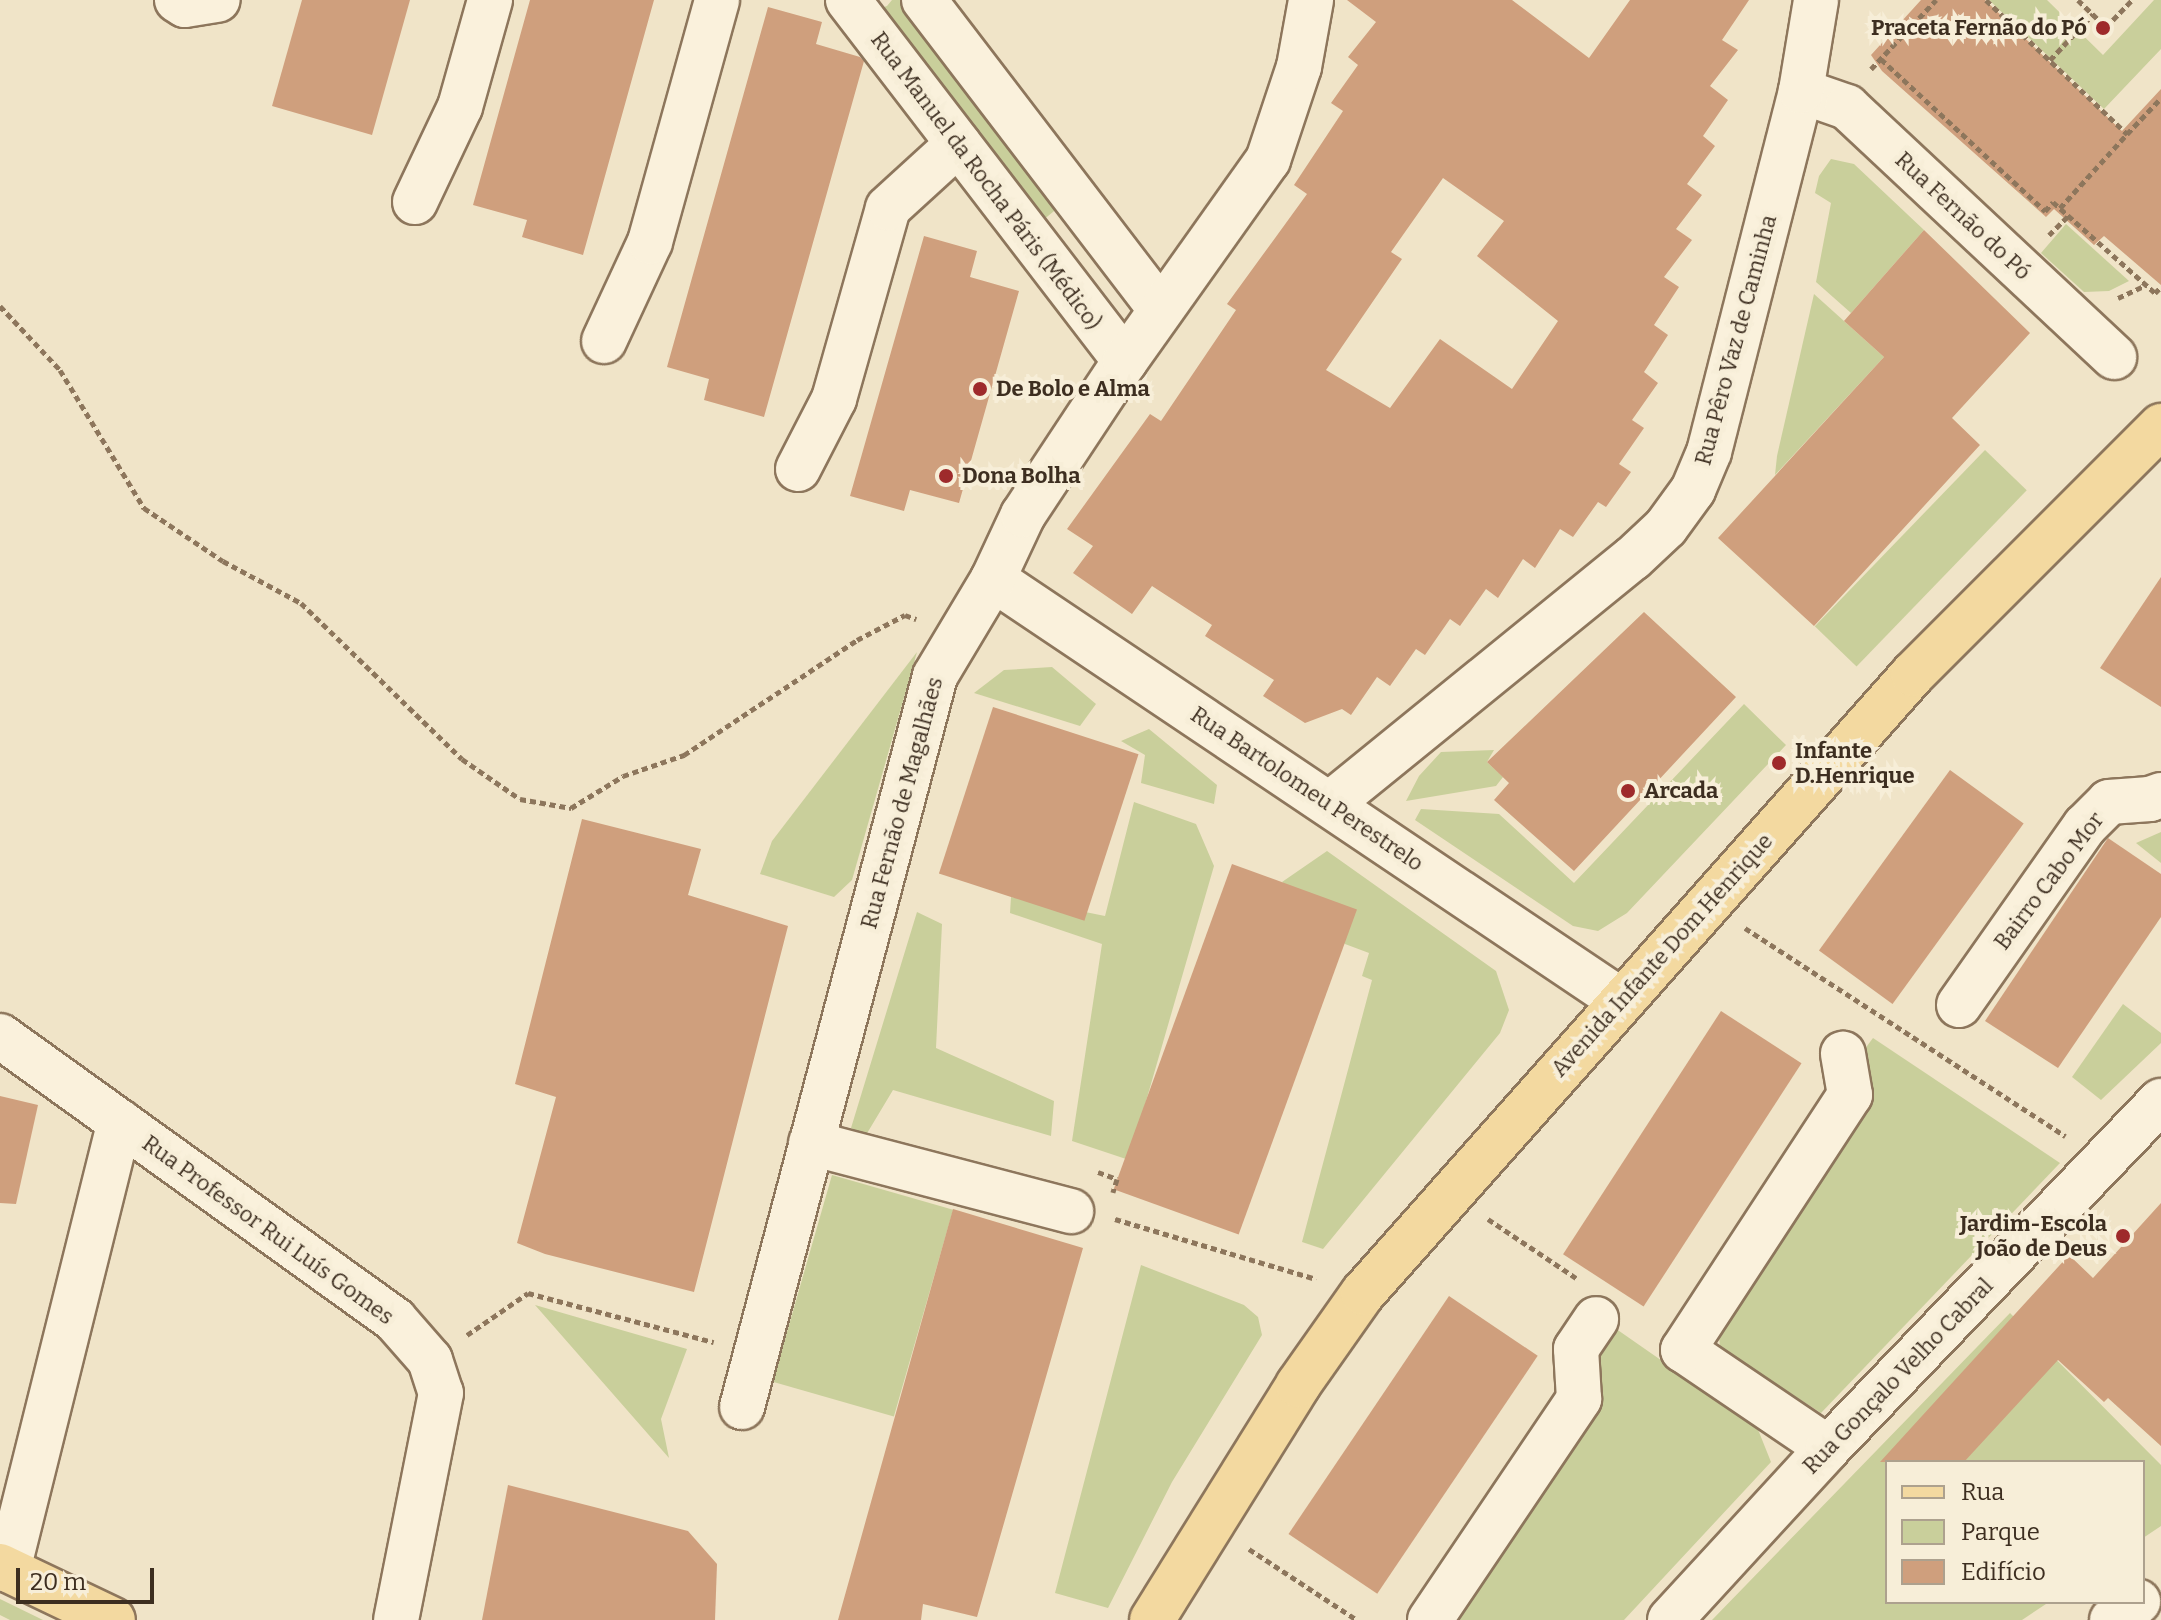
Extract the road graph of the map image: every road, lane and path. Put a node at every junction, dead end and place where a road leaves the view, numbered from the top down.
1 (177, 0) edge
2 (218, 0) edge
3 (490, 0) edge
4 (717, 0) edge
5 (848, 0) edge
6 (924, 0) edge
7 (1311, 0) edge
8 (1816, 0) edge
9 (1936, 0) edge
10 (1986, 0) edge
11 (2078, 0) edge
12 (2132, 0) edge
13 (2093, 14) junction
14 (1881, 59) junction
15 (2050, 60) junction
16 (1876, 65) dead end
17 (1801, 91) junction
18 (2161, 98) edge
19 (2127, 134) junction
20 (958, 144) junction
21 (415, 202) dead end
22 (2060, 208) junction
23 (2161, 287) edge
24 (0, 306) edge
25 (1161, 310) junction
26 (604, 341) dead end
27 (2114, 357) dead end
28 (1125, 361) junction
29 (2161, 426) edge
30 (798, 469) dead end
31 (993, 579) junction
32 (957, 637) junction
33 (2161, 795) edge
34 (1330, 804) junction
35 (1707, 904) junction
36 (1620, 1000) junction
37 (1959, 1005) dead end
38 (0, 1036) edge
39 (1843, 1054) dead end
40 (2161, 1101) edge
41 (120, 1122) junction
42 (811, 1143) junction
43 (2104, 1161) junction
44 (1451, 1194) junction
45 (1089, 1214) joint
46 (1363, 1293) junction
47 (1589, 1301) joint
48 (755, 1352) junction
49 (430, 1360) junction
50 (742, 1407) dead end
51 (1828, 1448) junction
52 (1212, 1524) junction
53 (4, 1568) edge
54 (2135, 1604) edge
55 (113, 1620) edge
56 (396, 1620) edge
57 (1152, 1620) edge
58 (1182, 1620) edge
59 (1357, 1620) edge
60 (1430, 1620) edge
61 (1670, 1620) edge
62 (2112, 1620) edge

1 - 2 street
3 - 21 street
4 - 26 street
5 - 20 street, Rua Manuel da Rocha Páris (Médico)
6 - 25 street
7 - 25 street, Rua Fernão de Magalhães
8 - 17 street, Rua Pêro Vaz de Caminha
9 - 14 path
10 - 15 path
11 - 13 path
12 - 13 path
13 - 15 path
14 - 16 path
14 - 22 path
15 - 19 path
17 - 27 street, Rua Fernão do Pó
17 - 34 street, Rua Pêro Vaz de Caminha
18 - 19 path
19 - 22 path
20 - 28 street, Rua Manuel da Rocha Páris (Médico)
20 - 30 street
22 - 23 path
24 - 32 path
25 - 28 street, Rua Fernão de Magalhães
28 - 31 street, Rua Fernão de Magalhães
29 - 35 main road, Avenida Infante Dom Henrique
31 - 32 street, Rua Fernão de Magalhães
31 - 34 street, Rua Bartolomeu Perestrelo
32 - 42 street, Rua Fernão de Magalhães
33 - 37 street, Bairro Cabo Mor
34 - 36 street, Rua Bartolomeu Perestrelo
35 - 36 main road, Avenida Infante Dom Henrique
35 - 43 path
36 - 44 main road, Avenida Infante Dom Henrique
38 - 41 street, Rua Professor Rui Luís Gomes
39 - 51 street
40 - 43 street, Rua Gonçalo Velho Cabral
41 - 49 street, Rua Professor Rui Luís Gomes
41 - 53 street
42 - 45 street
42 - 48 street, Rua Fernão de Magalhães
43 - 51 street, Rua Gonçalo Velho Cabral
44 - 46 main road, Avenida Infante Dom Henrique
44 - 47 path
45 - 46 path
46 - 52 main road, Avenida Infante Dom Henrique
47 - 60 street
48 - 49 path
48 - 50 street, Rua Fernão de Magalhães
49 - 56 street, Rua Professor Rui Luís Gomes
51 - 61 street, Rua Gonçalo Velho Cabral
52 - 57 main road, Avenida Infante Dom Henrique
52 - 58 main road, Avenida Infante Dom Henrique
52 - 59 path
53 - 55 main road
54 - 62 street

